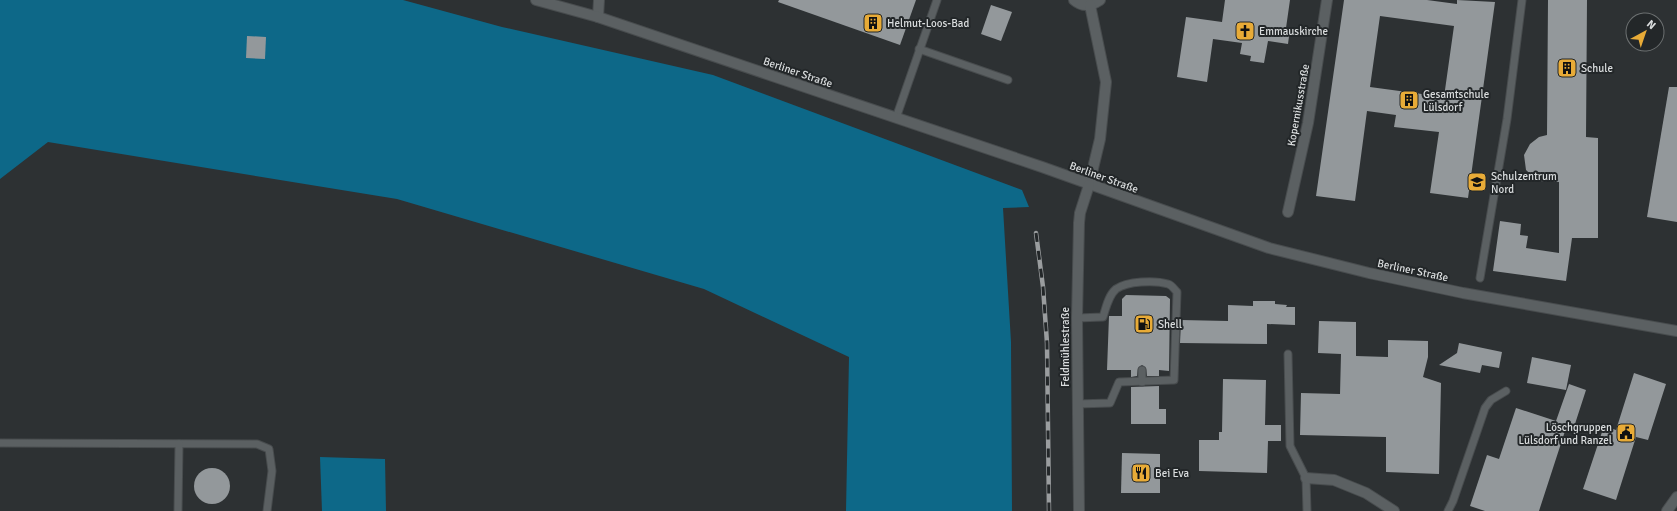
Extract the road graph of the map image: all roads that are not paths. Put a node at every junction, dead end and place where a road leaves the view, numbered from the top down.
1 (536, 0) edge
2 (599, 0) edge
3 (937, 0) edge
4 (1074, 0) edge
5 (1100, 0) edge
6 (1327, 0) edge
7 (1522, 0) edge
8 (1090, 5) junction
9 (598, 17) junction
10 (919, 49) junction
11 (1008, 80) dead end
12 (896, 118) junction
13 (1089, 185) junction
14 (1288, 212) dead end
15 (1480, 278) dead end
16 (1077, 318) junction
17 (1677, 331) edge
18 (1288, 354) dead end
19 (1142, 370) dead end
20 (1142, 382) junction
21 (1506, 391) dead end
22 (1078, 404) junction
23 (0, 443) edge
24 (179, 444) junction
25 (1306, 478) junction
26 (1677, 497) edge
27 (178, 511) edge
28 (266, 511) edge
29 (1079, 511) edge
30 (1308, 511) edge
31 (1394, 511) edge
32 (1448, 511) edge
33 (1667, 511) edge

1 - 9 street, Berliner Straße
2 - 9 street
3 - 10 lane
4 - 8 street
5 - 8 street
6 - 14 street, Kopernikusstraße
7 - 15 lane
8 - 13 street, Feldmühlestraße
9 - 12 street, Berliner Straße
10 - 11 lane
10 - 12 lane
12 - 13 street, Berliner Straße
13 - 16 street, Feldmühlestraße
13 - 17 street, Berliner Straße
16 - 20 lane
16 - 22 street, Feldmühlestraße
18 - 25 lane
19 - 20 lane
20 - 22 lane
21 - 32 lane
22 - 29 street, Feldmühlestraße
23 - 24 lane
24 - 27 lane
24 - 28 lane
25 - 30 lane
25 - 31 street
26 - 33 street

